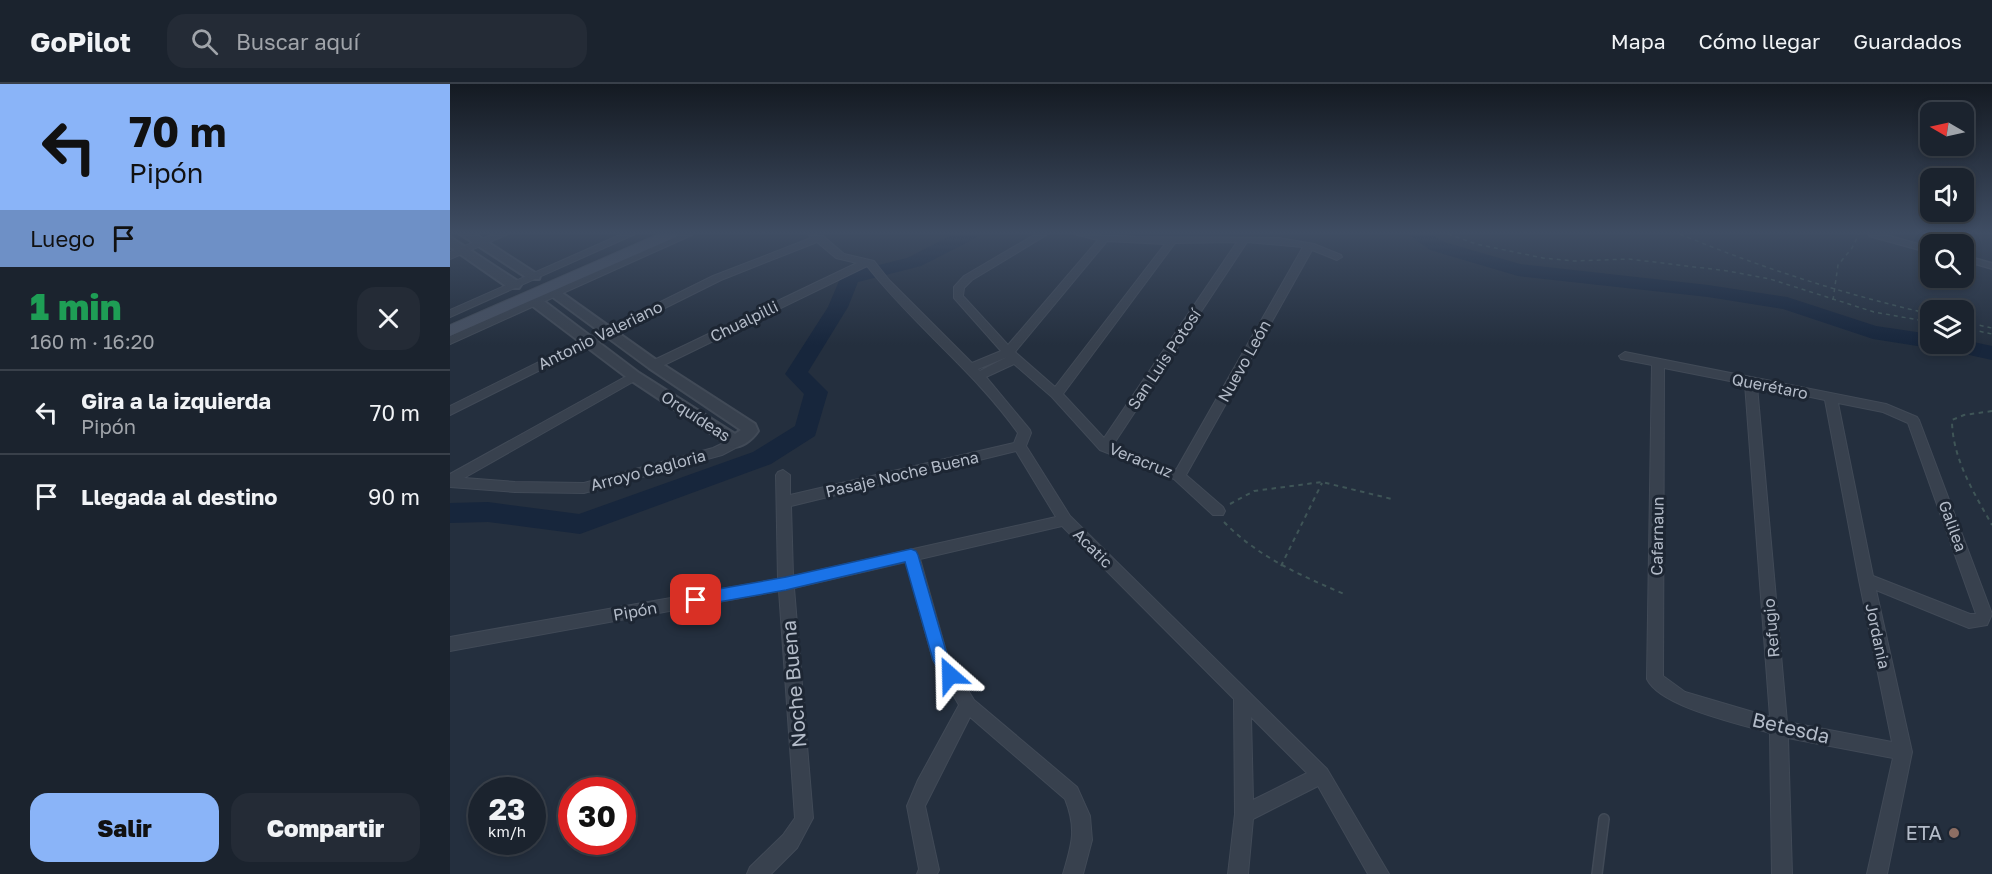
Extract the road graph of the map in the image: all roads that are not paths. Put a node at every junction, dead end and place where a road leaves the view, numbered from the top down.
1 (494, 271) edge
2 (526, 271) edge
3 (546, 271) edge
4 (569, 271) edge
5 (588, 271) edge
6 (601, 271) edge
7 (734, 271) edge
8 (851, 271) edge
9 (875, 271) edge
10 (980, 271) edge
11 (1079, 271) edge
12 (1149, 271) edge
13 (1222, 271) edge
14 (1295, 271) edge
15 (534, 276) junction
16 (514, 285) junction
17 (555, 292) junction
18 (536, 301) junction
19 (450, 314) edge
20 (450, 323) edge
21 (609, 330) junction
22 (450, 331) edge
23 (450, 340) edge
24 (588, 341) junction
25 (1012, 355) junction
26 (1625, 356) dead end
27 (1658, 362) junction
28 (654, 365) junction
29 (974, 372) junction
30 (634, 376) junction
31 (1751, 382) junction
32 (1056, 394) junction
33 (1832, 398) junction
34 (450, 411) edge
35 (1913, 420) joint
36 (736, 442) junction
37 (1019, 446) junction
38 (1105, 447) junction
39 (783, 475) dead end
40 (1179, 476) junction
41 (450, 481) edge
42 (784, 502) junction
43 (1218, 511) road end
44 (1065, 520) junction
45 (911, 555) junction
46 (1866, 580) junction
47 (786, 584) junction
48 (450, 644) edge
49 (1242, 698) junction
50 (1680, 698) joint
51 (968, 705) junction
52 (1779, 728) junction
53 (1903, 753) junction
54 (1321, 775) junction
55 (1244, 814) junction
56 (1604, 819) dead end
57 (757, 874) edge
58 (927, 874) edge
59 (1073, 874) edge
60 (1238, 874) edge
61 (1379, 874) edge
62 (1597, 874) edge
63 (1782, 874) edge
64 (1876, 874) edge

1 - 16 street
2 - 15 street
3 - 15 street
4 - 20 main road
5 - 22 main road
6 - 17 street
7 - 21 street, Antonio Valeriano
8 - 28 street, Chualpilli
9 - 29 street, Acatic
10 - 25 street, Veracruz
11 - 25 street
12 - 32 street
13 - 38 street, San Luis Potosí
14 - 40 street, Nuevo León
15 - 16 street
16 - 19 street
17 - 18 street
17 - 21 street, Orquídeas
18 - 23 street
18 - 24 street, Orquídeas
21 - 24 street, Antonio Valeriano
21 - 28 street, Orquídeas
24 - 30 street, Orquídeas
24 - 34 street, Antonio Valeriano
25 - 29 street
25 - 32 street, Veracruz
26 - 27 street, Querétaro
27 - 31 street, Querétaro
27 - 50 street, Cafarnaun
28 - 36 street, Orquídeas
29 - 37 street, Acatic
30 - 36 street, Orquídeas
30 - 41 street
31 - 33 street, Querétaro
31 - 52 street, Refugio
32 - 38 street, Veracruz
33 - 35 street, Querétaro
33 - 46 street, Jordania
35 - 46 street, Galilea
36 - 41 street, Arroyo Cagloria
37 - 42 street, Pasaje Noche Buena
37 - 44 street, Acatic
38 - 40 street, Veracruz
39 - 42 street, Noche Buena
40 - 43 street, Veracruz
42 - 47 street, Noche Buena
44 - 45 street, Pipón
44 - 49 street, Acatic
45 - 47 street, Pipón
45 - 51 street
46 - 53 street, Jordania
47 - 48 street, Pipón
47 - 57 street, Noche Buena
49 - 54 street, Acatic
49 - 55 street
50 - 52 street, Betesda
51 - 58 street
51 - 59 street
52 - 53 street, Betesda
52 - 63 street, Refugio
53 - 64 street, Jordania
54 - 55 street
54 - 61 street, Acatic
55 - 60 street
56 - 62 lane

